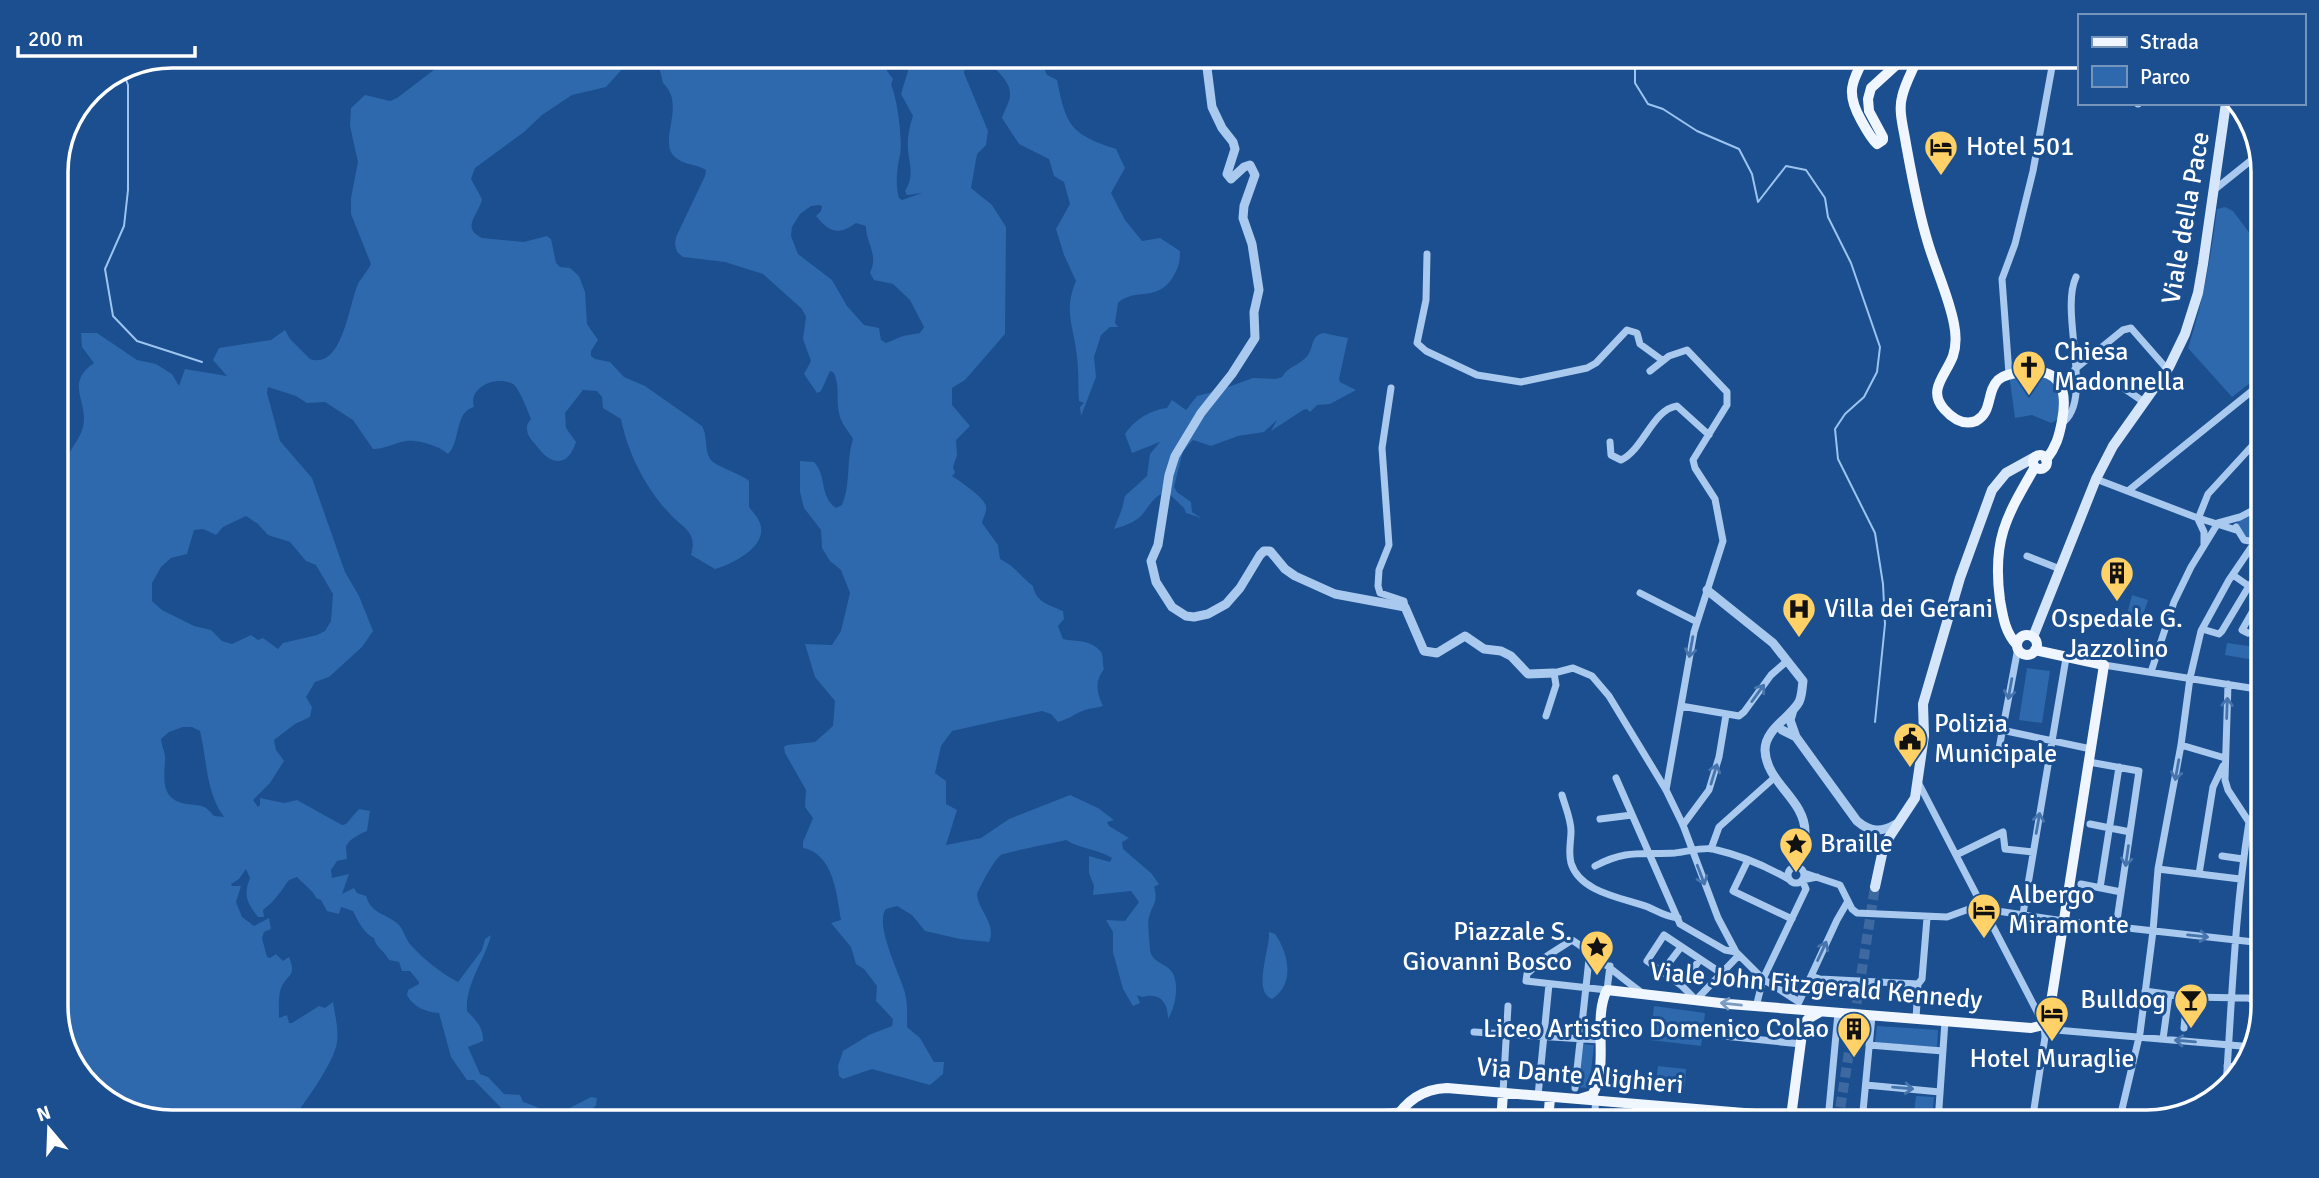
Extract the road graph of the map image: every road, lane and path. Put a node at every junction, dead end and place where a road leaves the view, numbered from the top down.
1 (1207, 68) edge
2 (1860, 68) edge
3 (1893, 68) edge
4 (1913, 68) edge
5 (2052, 68) edge
6 (2225, 105) edge
7 (2250, 161) edge
8 (2213, 191) junction
9 (1427, 254) dead end
10 (2076, 277) dead end
11 (1662, 360) junction
12 (2075, 369) junction
13 (2167, 369) junction
14 (1650, 371) dead end
15 (2009, 374) junction
16 (2112, 380) dead end
17 (1391, 388) dead end
18 (2251, 392) edge
19 (2144, 402) junction
20 (2062, 423) junction
21 (1709, 435) junction
22 (1609, 442) dead end
23 (2251, 447) edge
24 (2035, 464) junction
25 (2096, 479) junction
26 (2128, 491) junction
27 (2250, 513) edge
28 (2240, 517) junction
29 (2198, 519) junction
30 (2218, 523) junction
31 (2236, 530) junction
32 (2251, 539) edge
33 (2203, 546) junction
34 (2251, 549) edge
35 (2027, 556) dead end
36 (2060, 569) junction
37 (2232, 575) junction
38 (2251, 584) edge
39 (2249, 586) junction
40 (1707, 590) junction
41 (1640, 593) dead end
42 (1405, 607) junction
43 (2251, 615) edge
44 (1697, 622) junction
45 (2202, 629) junction
46 (2248, 633) dead end
47 (2033, 637) junction
48 (2018, 646) junction
49 (2035, 650) junction
50 (2066, 658) junction
51 (1787, 661) junction
52 (2104, 665) junction
53 (2151, 672) junction
54 (1554, 673) junction
55 (2190, 678) junction
56 (2228, 684) junction
57 (2251, 688) edge
58 (1681, 706) junction
59 (1726, 715) junction
60 (1546, 716) dead end
61 (1973, 724) dead end
62 (1786, 725) junction
63 (2003, 730) junction
64 (2052, 741) junction
65 (2181, 746) junction
66 (2091, 749) junction
67 (1998, 754) dead end
68 (2225, 760) junction
69 (2089, 762) junction
70 (2119, 767) junction
71 (1616, 778) dead end
72 (1774, 778) junction
73 (1918, 782) junction
74 (1666, 790) junction
75 (1562, 794) dead end
76 (1632, 815) junction
77 (1600, 819) dead end
78 (1896, 824) junction
79 (2090, 824) dead end
80 (1683, 825) junction
81 (2110, 828) junction
82 (1877, 831) junction
83 (2130, 832) junction
84 (1884, 845) junction
85 (1711, 849) junction
86 (1692, 850) junction
87 (2033, 852) junction
88 (1648, 853) junction
89 (1801, 853) junction
90 (1956, 855) junction
91 (2222, 856) dead end
92 (2243, 859) junction
93 (1747, 862) junction
94 (1595, 866) dead end
95 (2158, 869) junction
96 (1773, 870) junction
97 (1791, 870) junction
98 (2199, 874) junction
99 (1803, 875) junction
100 (2240, 879) junction
101 (1790, 880) junction
102 (2081, 884) dead end
103 (1875, 887) tunnel mouth
104 (2100, 888) junction
105 (2122, 892) junction
106 (1848, 901) junction
107 (1984, 909) junction
108 (2023, 914) junction
109 (1678, 918) junction
110 (1927, 918) junction
111 (1792, 919) junction
112 (2064, 921) junction
113 (2116, 926) junction
114 (2153, 931) junction
115 (2234, 940) junction
116 (2251, 942) edge
117 (1681, 947) junction
118 (1590, 950) junction
119 (1737, 953) junction
120 (1700, 959) junction
121 (1610, 966) junction
122 (1662, 972) junction
123 (1721, 973) junction
124 (1811, 976) junction
125 (1763, 979) junction
126 (1549, 984) junction
127 (1918, 984) junction
128 (1682, 986) junction
129 (1584, 988) junction
130 (1606, 990) junction
131 (2145, 991) junction
132 (1642, 992) junction
133 (2169, 995) junction
134 (2187, 997) junction
135 (2231, 997) junction
136 (2251, 999) edge
137 (1696, 1000) junction
138 (1508, 1006) dead end
139 (1756, 1007) junction
140 (1582, 1012) junction
141 (1823, 1012) junction
142 (1602, 1013) junction
143 (1838, 1013) junction
144 (1800, 1014) junction
145 (1872, 1016) junction
146 (1916, 1019) junction
147 (1945, 1021) junction
148 (2044, 1025) junction
149 (2184, 1028) dead end
150 (1474, 1032) dead end
151 (1506, 1034) junction
152 (1544, 1036) junction
153 (1724, 1036) dead end
154 (2138, 1037) junction
155 (1580, 1039) junction
156 (2163, 1039) junction
157 (1600, 1040) junction
158 (1801, 1044) junction
159 (1870, 1045) junction
160 (2228, 1045) junction
161 (2242, 1046) edge
162 (1943, 1051) junction
163 (2227, 1066) junction
164 (2231, 1066) edge
165 (2227, 1072) edge
166 (1597, 1083) junction
167 (1866, 1085) junction
168 (1940, 1092) junction
169 (1503, 1093) junction
170 (1577, 1094) junction
171 (1538, 1096) junction
172 (1550, 1097) junction
173 (1596, 1101) junction
174 (1611, 1102) junction
175 (1636, 1104) junction
176 (1679, 1107) junction
177 (1401, 1110) edge
178 (1501, 1110) edge
179 (1549, 1110) edge
180 (1595, 1110) edge
181 (1635, 1110) edge
182 (1679, 1110) edge
183 (1692, 1110) edge
184 (1792, 1110) edge
185 (1829, 1110) edge
186 (1863, 1110) edge
187 (1939, 1110) edge
188 (2034, 1110) edge
189 (2122, 1110) edge

1 - 42 street
2 - 3 main road
4 - 15 main road
5 - 15 street
6 - 8 main road, Viale della Pace
7 - 8 street
8 - 13 main road, Viale della Pace
9 - 11 street
10 - 12 street
11 - 14 street
11 - 21 street
12 - 13 street
12 - 20 street
13 - 19 main road, Viale della Pace
15 - 20 main road
16 - 19 street
17 - 42 street
18 - 26 street
19 - 25 main road, Viale della Pace
20 - 24 main road
21 - 22 street
21 - 40 street
23 - 29 street
24 - 48 main road
24 - 73 main road
25 - 26 street
25 - 36 main road, Viale della Pace
26 - 29 street
27 - 28 street
28 - 30 street
28 - 31 street
29 - 30 street
29 - 33 street
30 - 31 street
30 - 33 street
31 - 32 street
33 - 53 street
34 - 37 street
35 - 36 street
36 - 47 main road, Viale della Pace
37 - 39 street
37 - 45 street
38 - 39 street
39 - 45 street
40 - 44 street
40 - 51 street
41 - 44 street
42 - 54 street
43 - 46 street
44 -> 58 street
45 - 55 street
47 - 48 main road
47 - 49 main road
48 - 49 main road
48 -> 63 street
49 - 50 main road
50 - 52 main road
50 - 64 street
59 -> 51 street
51 - 62 street
52 - 53 street
52 - 66 main road
53 - 55 street
54 - 60 street
54 - 74 street
55 - 56 street
55 - 65 street
56 - 57 street
68 -> 56 street
58 - 59 street
58 - 74 street
80 -> 59 street
61 - 63 street
62 - 72 street
62 - 82 street
63 - 64 street
63 - 67 street
64 - 66 street
87 -> 64 street
65 - 68 street
65 -> 95 street
66 - 69 main road
68 - 92 street
68 - 98 street
69 - 70 street
69 - 112 main road
70 - 81 street
70 - 83 street
71 - 76 street
72 - 85 street
72 - 89 street
73 - 78 main road
73 - 90 street
74 - 80 street
75 - 109 street
76 - 77 street
76 - 88 street
78 - 82 street
78 - 84 main road
79 - 81 street
80 - 86 street
81 - 83 street
81 - 104 street
82 - 84 street
83 -> 105 street
84 - 103 main road
85 - 86 street
85 - 93 street
86 - 88 street
86 -> 119 street
87 - 90 street
87 - 108 street
88 - 94 street
88 - 109 street
89 - 97 street
89 - 99 street
90 - 107 street
91 - 92 street
92 - 100 street
93 - 96 street
93 - 111 street
95 - 98 street
95 - 114 street
96 - 97 street
96 - 101 street
97 - 99 street
97 - 101 street
98 - 100 street
99 - 101 street
99 - 106 street
99 - 111 street
100 - 115 street
102 - 104 street
104 - 105 street
105 - 113 street
106 - 110 street
124 -> 106 street
107 - 108 street
107 - 110 street
107 - 148 street
108 - 112 street
109 - 119 street
110 - 127 street
111 - 125 street
112 - 113 street
112 - 148 main road
113 - 114 street
114 -> 115 street
114 - 131 street
115 - 116 street
115 - 135 street
117 - 120 street
117 - 122 street
117 - 122 street
118 - 121 street
118 - 126 street
118 - 129 street
119 - 123 street
119 - 125 street
120 - 123 street
120 - 128 street
121 - 130 street
121 - 132 street
122 - 128 street
123 - 137 street
124 - 127 street
124 - 144 street
125 - 139 street
125 - 144 street
126 - 129 street
126 - 152 street
127 - 146 street
128 - 137 street
129 - 130 street
129 - 140 street
130 - 132 main road, Viale John Fitzgerald Kennedy
130 - 142 main road
131 - 133 street
131 - 154 street
132 - 137 main road, Viale John Fitzgerald Kennedy
133 - 134 street
133 - 156 street
134 - 135 street
134 - 149 street
135 - 136 street
135 - 160 street
139 -> 137 main road, Viale John Fitzgerald Kennedy
138 - 151 street
139 - 144 main road, Viale John Fitzgerald Kennedy
140 - 142 street
140 - 155 street
141 - 143 main road, Viale John Fitzgerald Kennedy
141 - 144 main road, Viale John Fitzgerald Kennedy
141 - 144 main road
142 - 157 main road
143 - 145 main road, Viale John Fitzgerald Kennedy
143 - 185 street
144 - 158 main road
145 - 146 main road, Viale John Fitzgerald Kennedy
145 - 159 street
146 - 147 main road, Viale John Fitzgerald Kennedy
147 - 148 main road, Viale John Fitzgerald Kennedy
147 - 162 street
148 - 154 street
148 - 188 street
150 - 151 street
151 - 152 street
151 - 169 street
152 - 155 street
152 - 171 street
153 - 158 street
154 - 156 street
154 - 189 street
155 - 157 street
155 - 170 street
160 -> 156 street
157 - 166 main road
158 - 184 main road
159 - 162 street
159 - 167 street
160 - 161 street
160 - 163 street
162 - 168 street
163 - 164 street
163 - 165 street
166 - 170 main road
166 - 173 street
166 - 174 street
167 -> 168 street
167 - 186 street
168 - 187 street
169 - 171 main road, Via Dante Alighieri
169 - 177 main road, Via Dante Alighieri
169 - 178 main road
170 - 172 main road, Via Dante Alighieri
170 - 173 main road, Via Dante Alighieri
171 - 172 main road, Via Dante Alighieri
172 - 179 main road
173 - 174 main road, Via Dante Alighieri
173 - 180 street
174 - 175 main road, Via Dante Alighieri
175 - 176 main road, Via Dante Alighieri
175 - 181 street
176 - 182 street
176 - 183 main road, Via Dante Alighieri

